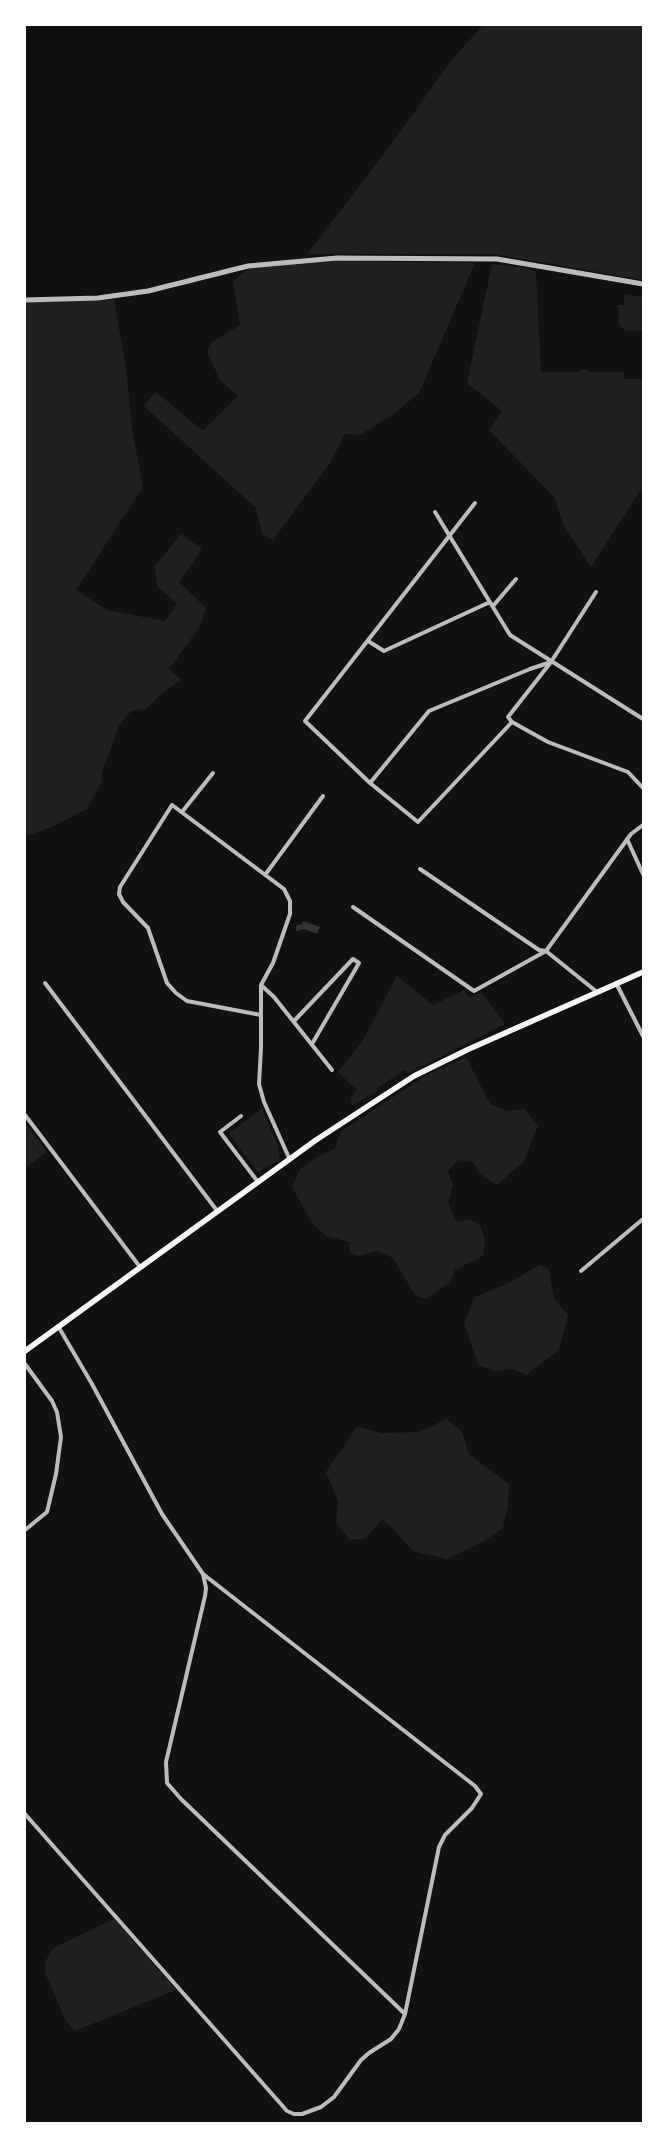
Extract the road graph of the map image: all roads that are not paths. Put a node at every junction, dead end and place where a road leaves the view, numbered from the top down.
1 (643, 284) edge
2 (25, 300) edge
3 (475, 503) dead end
4 (435, 512) dead end
5 (450, 534) junction
6 (516, 579) dead end
7 (596, 592) dead end
8 (491, 604) junction
9 (368, 641) junction
10 (551, 662) junction
11 (643, 719) edge
12 (512, 722) junction
13 (213, 773) dead end
14 (370, 783) junction
15 (643, 788) edge
16 (323, 796) dead end
17 (182, 812) junction
18 (643, 825) edge
19 (627, 839) junction
20 (420, 869) dead end
21 (643, 874) edge
22 (265, 875) junction
23 (353, 907) dead end
24 (546, 951) junction
25 (643, 972) edge
26 (45, 983) dead end
27 (616, 984) junction
28 (261, 985) junction
29 (597, 992) junction
30 (261, 1015) junction
31 (294, 1021) junction
32 (643, 1036) edge
33 (312, 1044) junction
34 (332, 1070) dead end
35 (25, 1115) edge
36 (241, 1116) dead end
37 (290, 1160) junction
38 (258, 1182) junction
39 (218, 1212) junction
40 (643, 1219) edge
41 (140, 1267) junction
42 (581, 1271) dead end
43 (58, 1326) junction
44 (25, 1351) edge
45 (25, 1364) edge
46 (25, 1530) edge
47 (203, 1574) junction
48 (25, 1814) edge
49 (405, 2014) junction

1 - 2 street
3 - 5 street
4 - 5 street
5 - 8 street
5 - 9 street
6 - 8 street
7 - 10 street
8 - 9 street
8 - 10 street
9 - 14 street
10 - 11 street
10 - 12 street
10 - 14 street
12 - 14 street
12 - 15 street
13 - 17 street
16 - 22 street
17 - 22 street
17 - 30 street
18 - 19 street
19 - 21 street
19 - 24 street
20 - 24 street
22 - 28 street
23 - 24 street
24 - 29 street
25 - 27 main road
26 - 39 street
27 - 29 main road
27 - 32 street
28 - 30 street
28 - 31 street
29 - 37 main road
30 - 37 street
31 - 33 street
31 - 33 street
33 - 34 street
35 - 41 street
36 - 38 street
37 - 38 main road
38 - 39 main road
39 - 41 main road
40 - 42 street
41 - 43 main road
43 - 44 main road
43 - 47 street
45 - 46 street
47 - 49 street
47 - 49 street
48 - 49 street

